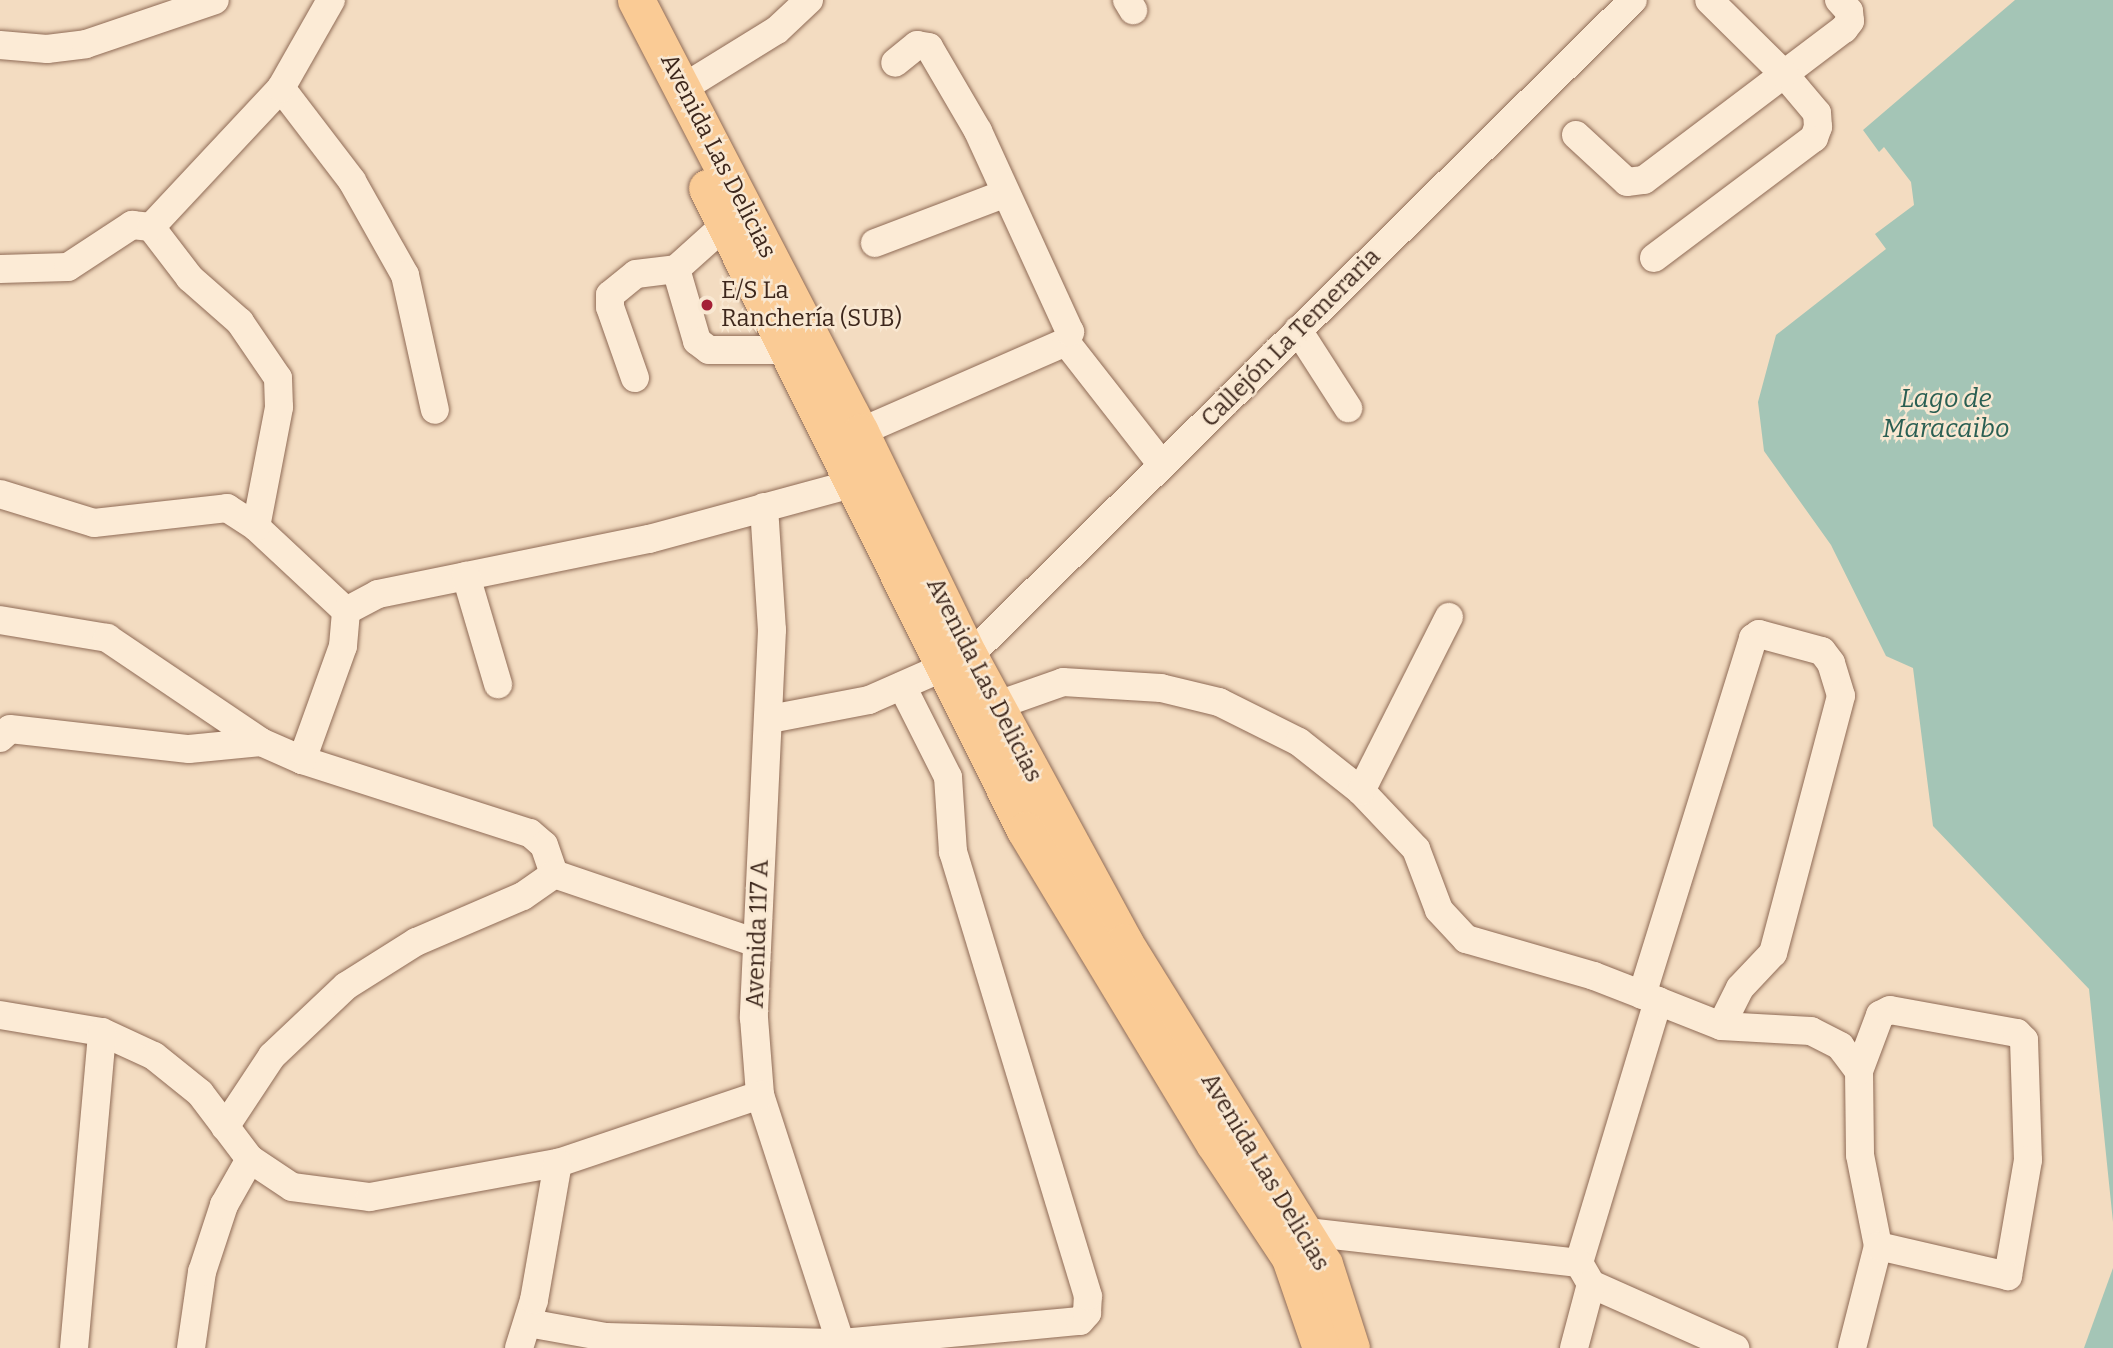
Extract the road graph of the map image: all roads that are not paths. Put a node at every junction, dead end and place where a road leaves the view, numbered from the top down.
1 (215, 0) edge
2 (331, 0) edge
3 (613, 0) edge
4 (636, 0) edge
5 (809, 0) edge
6 (1709, 0) edge
7 (1849, 4) edge
8 (1616, 6) edge
9 (0, 45) edge
10 (895, 63) dead end
11 (1784, 74) junction
12 (281, 88) junction
13 (683, 88) junction
14 (1576, 135) dead end
15 (1004, 194) junction
16 (725, 225) junction
17 (151, 227) junction
18 (875, 243) dead end
19 (1654, 257) dead end
20 (0, 269) edge
21 (676, 270) junction
22 (1298, 330) junction
23 (1066, 342) junction
24 (785, 350) junction
25 (635, 378) dead end
26 (1348, 408) dead end
27 (435, 410) dead end
28 (860, 432) junction
29 (1162, 465) junction
30 (851, 484) junction
31 (0, 494) edge
32 (764, 507) junction
33 (256, 527) junction
34 (466, 576) junction
35 (346, 611) junction
36 (1449, 617) dead end
37 (0, 620) edge
38 (956, 663) junction
39 (498, 684) dead end
40 (902, 686) junction
41 (995, 706) junction
42 (770, 719) junction
43 (0, 738) edge
44 (261, 742) junction
45 (302, 760) junction
46 (1361, 792) junction
47 (554, 874) junction
48 (757, 943) junction
49 (1650, 998) junction
50 (0, 1015) edge
51 (1721, 1026) junction
52 (102, 1032) junction
53 (1859, 1071) junction
54 (760, 1096) junction
55 (225, 1127) junction
56 (250, 1159) junction
57 (558, 1163) junction
58 (1305, 1232) junction
59 (1878, 1246) junction
60 (1585, 1273) junction
61 (524, 1336) edge
62 (842, 1346) edge
63 (74, 1348) edge
64 (191, 1348) edge
65 (1321, 1348) edge
66 (1351, 1348) edge
67 (1574, 1348) edge
68 (1735, 1348) edge
69 (1852, 1348) edge

1 - 9 street
2 - 12 street
3 - 16 main road, Avenida Las Delicias
4 - 13 main road, Avenida Las Delicias
5 - 13 street
6 - 11 street
7 - 11 street
8 - 22 street, Callejón La Temeraria
10 - 15 street
11 - 14 street
11 - 19 street
12 - 17 street
12 - 27 street
13 - 28 main road, Avenida Las Delicias
15 - 18 street
15 - 23 street
16 - 21 street
16 - 24 main road, Avenida Las Delicias
17 - 20 street
17 - 33 street
21 - 24 street
21 - 25 street
22 - 26 street
22 - 29 street, Callejón La Temeraria
23 - 28 street
23 - 29 street
24 - 30 main road, Avenida Las Delicias
28 - 38 main road, Avenida Las Delicias
29 - 38 street, Callejón La Temeraria
30 - 32 street
30 - 38 main road, Avenida Las Delicias
31 - 33 street
32 - 34 street
32 - 42 street, Avenida 117 A
33 - 35 street
34 - 35 street
34 - 39 street
35 - 45 street
36 - 46 street
37 - 44 street
38 - 40 street
38 - 41 main road, Avenida Las Delicias
38 - 65 main road, Avenida Las Delicias
40 - 42 street
40 - 62 street
41 - 46 street
41 - 58 main road, Avenida Las Delicias
42 - 48 street, Avenida 117 A
43 - 44 street
44 - 45 street
45 - 47 street
46 - 49 street
47 - 48 street
47 - 55 street
48 - 54 street, Avenida 117 A
49 - 51 street
49 - 51 street
49 - 60 street
50 - 52 street
51 - 53 street
52 - 55 street
52 - 63 street
53 - 59 street
53 - 59 street
54 - 57 street
54 - 62 street, Avenida 117 A
55 - 56 street
56 - 57 street
56 - 64 street
57 - 61 street
58 - 60 street
58 - 66 main road, Avenida Las Delicias
59 - 69 street
60 - 67 street
60 - 68 street
61 - 62 street

